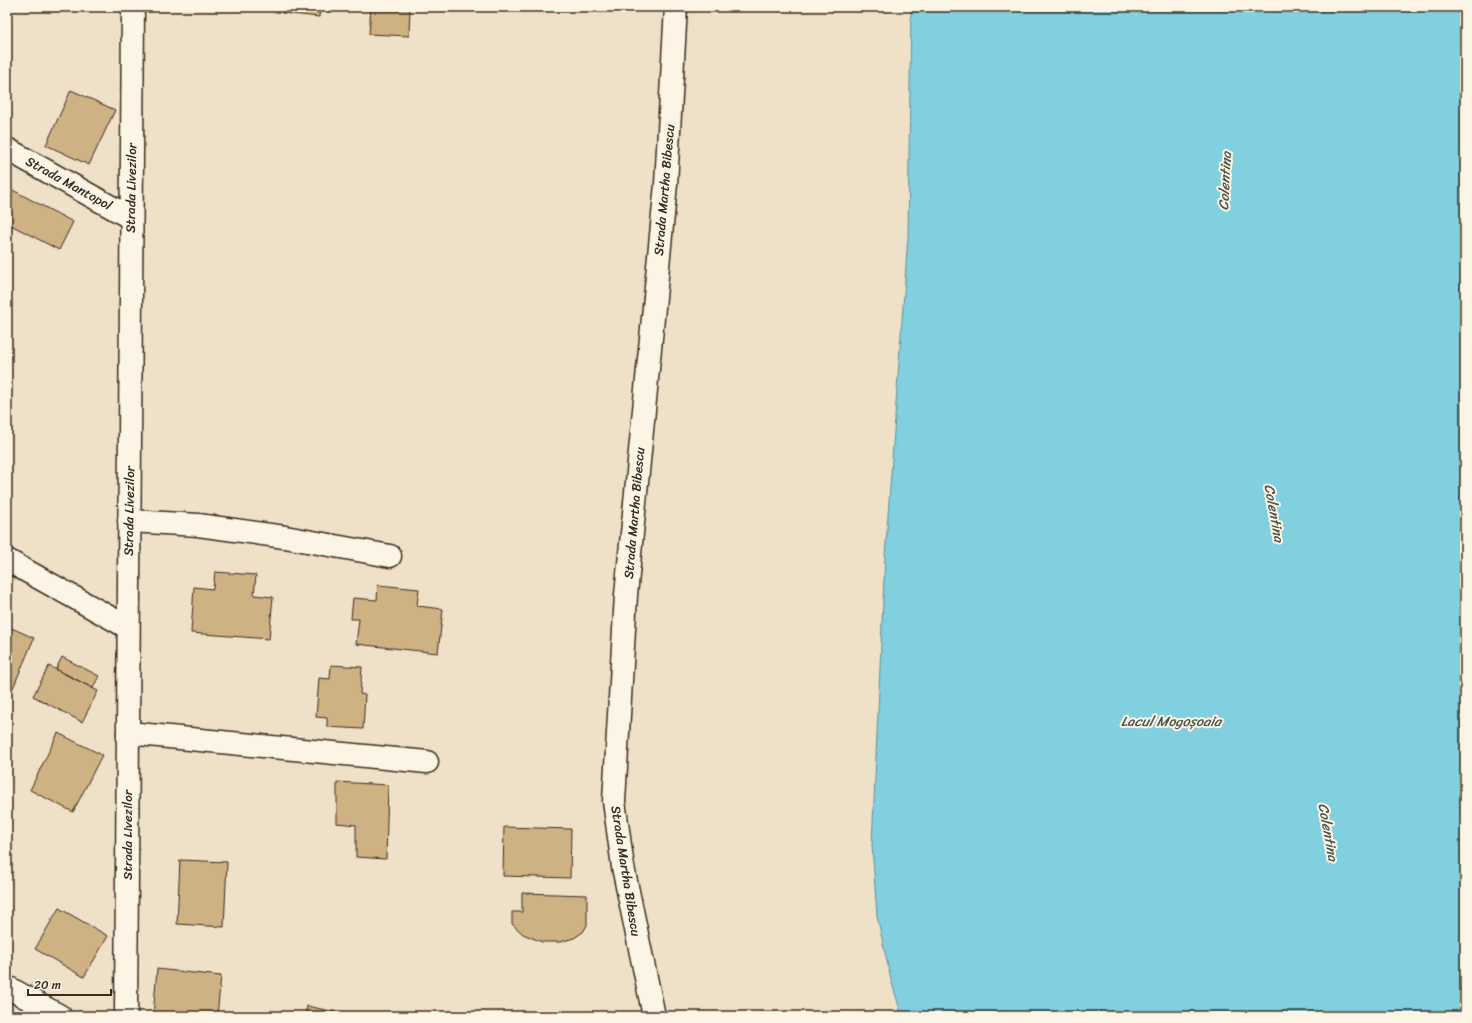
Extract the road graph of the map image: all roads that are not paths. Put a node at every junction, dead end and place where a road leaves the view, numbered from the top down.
1 (133, 7) edge
2 (676, 7) edge
3 (7, 149) edge
4 (131, 218) junction
5 (129, 521) junction
6 (390, 556) dead end
7 (7, 560) edge
8 (128, 627) junction
9 (128, 733) junction
10 (427, 762) dead end
11 (7, 987) edge
12 (60, 1016) edge
13 (126, 1016) edge
14 (654, 1016) edge

1 - 4 street, Strada Livezilor
2 - 14 street, Strada Martha Bibescu
3 - 4 street, Strada Mantopol
4 - 5 street, Strada Livezilor
5 - 6 street
5 - 8 street, Strada Livezilor
7 - 8 street
8 - 9 street, Strada Livezilor
9 - 10 street
9 - 13 street, Strada Livezilor
11 - 12 street

